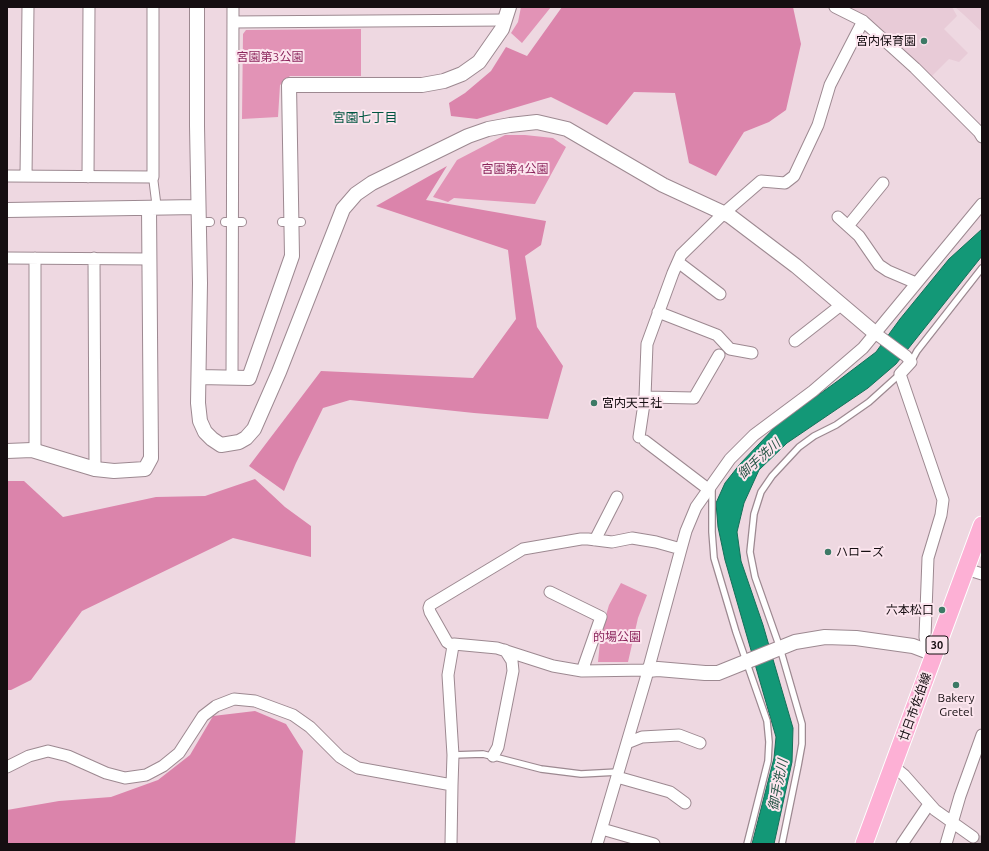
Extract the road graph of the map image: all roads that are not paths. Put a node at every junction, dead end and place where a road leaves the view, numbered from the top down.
1 (28, 7) edge
2 (89, 7) edge
3 (153, 7) edge
4 (197, 7) edge
5 (234, 7) edge
6 (835, 7) edge
7 (507, 14) edge
8 (862, 21) junction
9 (233, 22) junction
10 (981, 133) edge
11 (7, 176) edge
12 (26, 176) junction
13 (88, 177) junction
14 (153, 177) junction
15 (883, 183) dead end
16 (982, 204) edge
17 (152, 205) junction
18 (198, 207) junction
19 (7, 210) edge
20 (724, 213) junction
21 (838, 217) dead end
22 (848, 226) junction
23 (7, 258) edge
24 (34, 258) junction
25 (94, 258) junction
26 (149, 259) junction
27 (678, 262) junction
28 (982, 268) edge
29 (916, 283) junction
30 (720, 294) dead end
31 (841, 305) junction
32 (658, 312) junction
33 (878, 336) junction
34 (795, 341) dead end
35 (752, 353) dead end
36 (719, 355) dead end
37 (908, 359) junction
38 (900, 374) junction
39 (199, 377) junction
40 (232, 378) junction
41 (645, 396) junction
42 (7, 451) edge
43 (35, 451) junction
44 (95, 469) junction
45 (710, 486) junction
46 (617, 498) dead end
47 (982, 525) edge
48 (595, 540) junction
49 (681, 549) junction
50 (966, 569) junction
51 (982, 574) edge
52 (550, 592) dead end
53 (453, 646) junction
54 (777, 649) junction
55 (505, 650) junction
56 (931, 652) junction
57 (747, 661) junction
58 (648, 670) junction
59 (582, 671) junction
60 (982, 735) edge
61 (627, 743) junction
62 (700, 743) dead end
63 (452, 755) junction
64 (493, 756) junction
65 (7, 766) edge
66 (893, 766) junction
67 (617, 774) junction
68 (452, 785) junction
69 (685, 803) dead end
70 (929, 804) junction
71 (953, 822) junction
72 (602, 829) junction
73 (973, 837) tunnel mouth
74 (451, 844) edge
75 (597, 844) edge
76 (654, 844) edge
77 (747, 844) edge
78 (782, 844) edge
79 (864, 844) edge
80 (902, 844) edge
81 (946, 844) edge

1 - 12 street
2 - 13 street
3 - 14 street
4 - 18 street
5 - 9 street
6 - 8 street
7 - 9 street
7 - 40 street
8 - 10 street
8 - 20 street
9 - 40 street
11 - 12 street
12 - 13 street
13 - 14 street
14 - 17 street
15 - 22 street
16 - 29 street
17 - 18 street
17 - 19 street
17 - 26 street
18 - 39 street
20 - 27 street
20 - 31 street
20 - 39 street
21 - 22 street
22 - 29 street
23 - 24 street
24 - 25 street
24 - 43 street
25 - 26 street
25 - 44 street
26 - 44 street
27 - 30 street
27 - 32 street
28 - 37 lane
29 - 33 street
31 - 33 street
31 - 34 street
32 - 35 street
32 - 41 street
33 - 37 street
33 - 45 street
36 - 41 street
37 - 38 street
38 - 54 lane
38 - 56 street
39 - 40 street
41 - 45 street
42 - 43 street
43 - 44 street
45 - 49 street
45 - 57 lane
46 - 48 street
47 - 50 main road, 廿日市佐伯線 / 30
48 - 49 street
48 - 53 street
49 - 58 street
50 - 51 street
50 - 56 main road, 廿日市佐伯線 / 30
52 - 59 street
53 - 55 street
53 - 63 street
54 - 56 street
54 - 57 street
54 - 78 lane
55 - 59 street
55 - 64 street
56 - 66 main road, 廿日市佐伯線 / 30
57 - 58 street
57 - 77 lane
58 - 59 street
58 - 61 street
60 - 71 street
61 - 62 street
61 - 67 street
63 - 64 lane
63 - 68 street
64 - 67 lane
65 - 68 street
66 - 70 street
66 - 79 main road, 廿日市佐伯線 / 30
67 - 69 street
67 - 72 street
68 - 74 street
70 - 71 street
70 - 80 street
71 - 73 street
71 - 81 street
72 - 75 street
72 - 76 street

